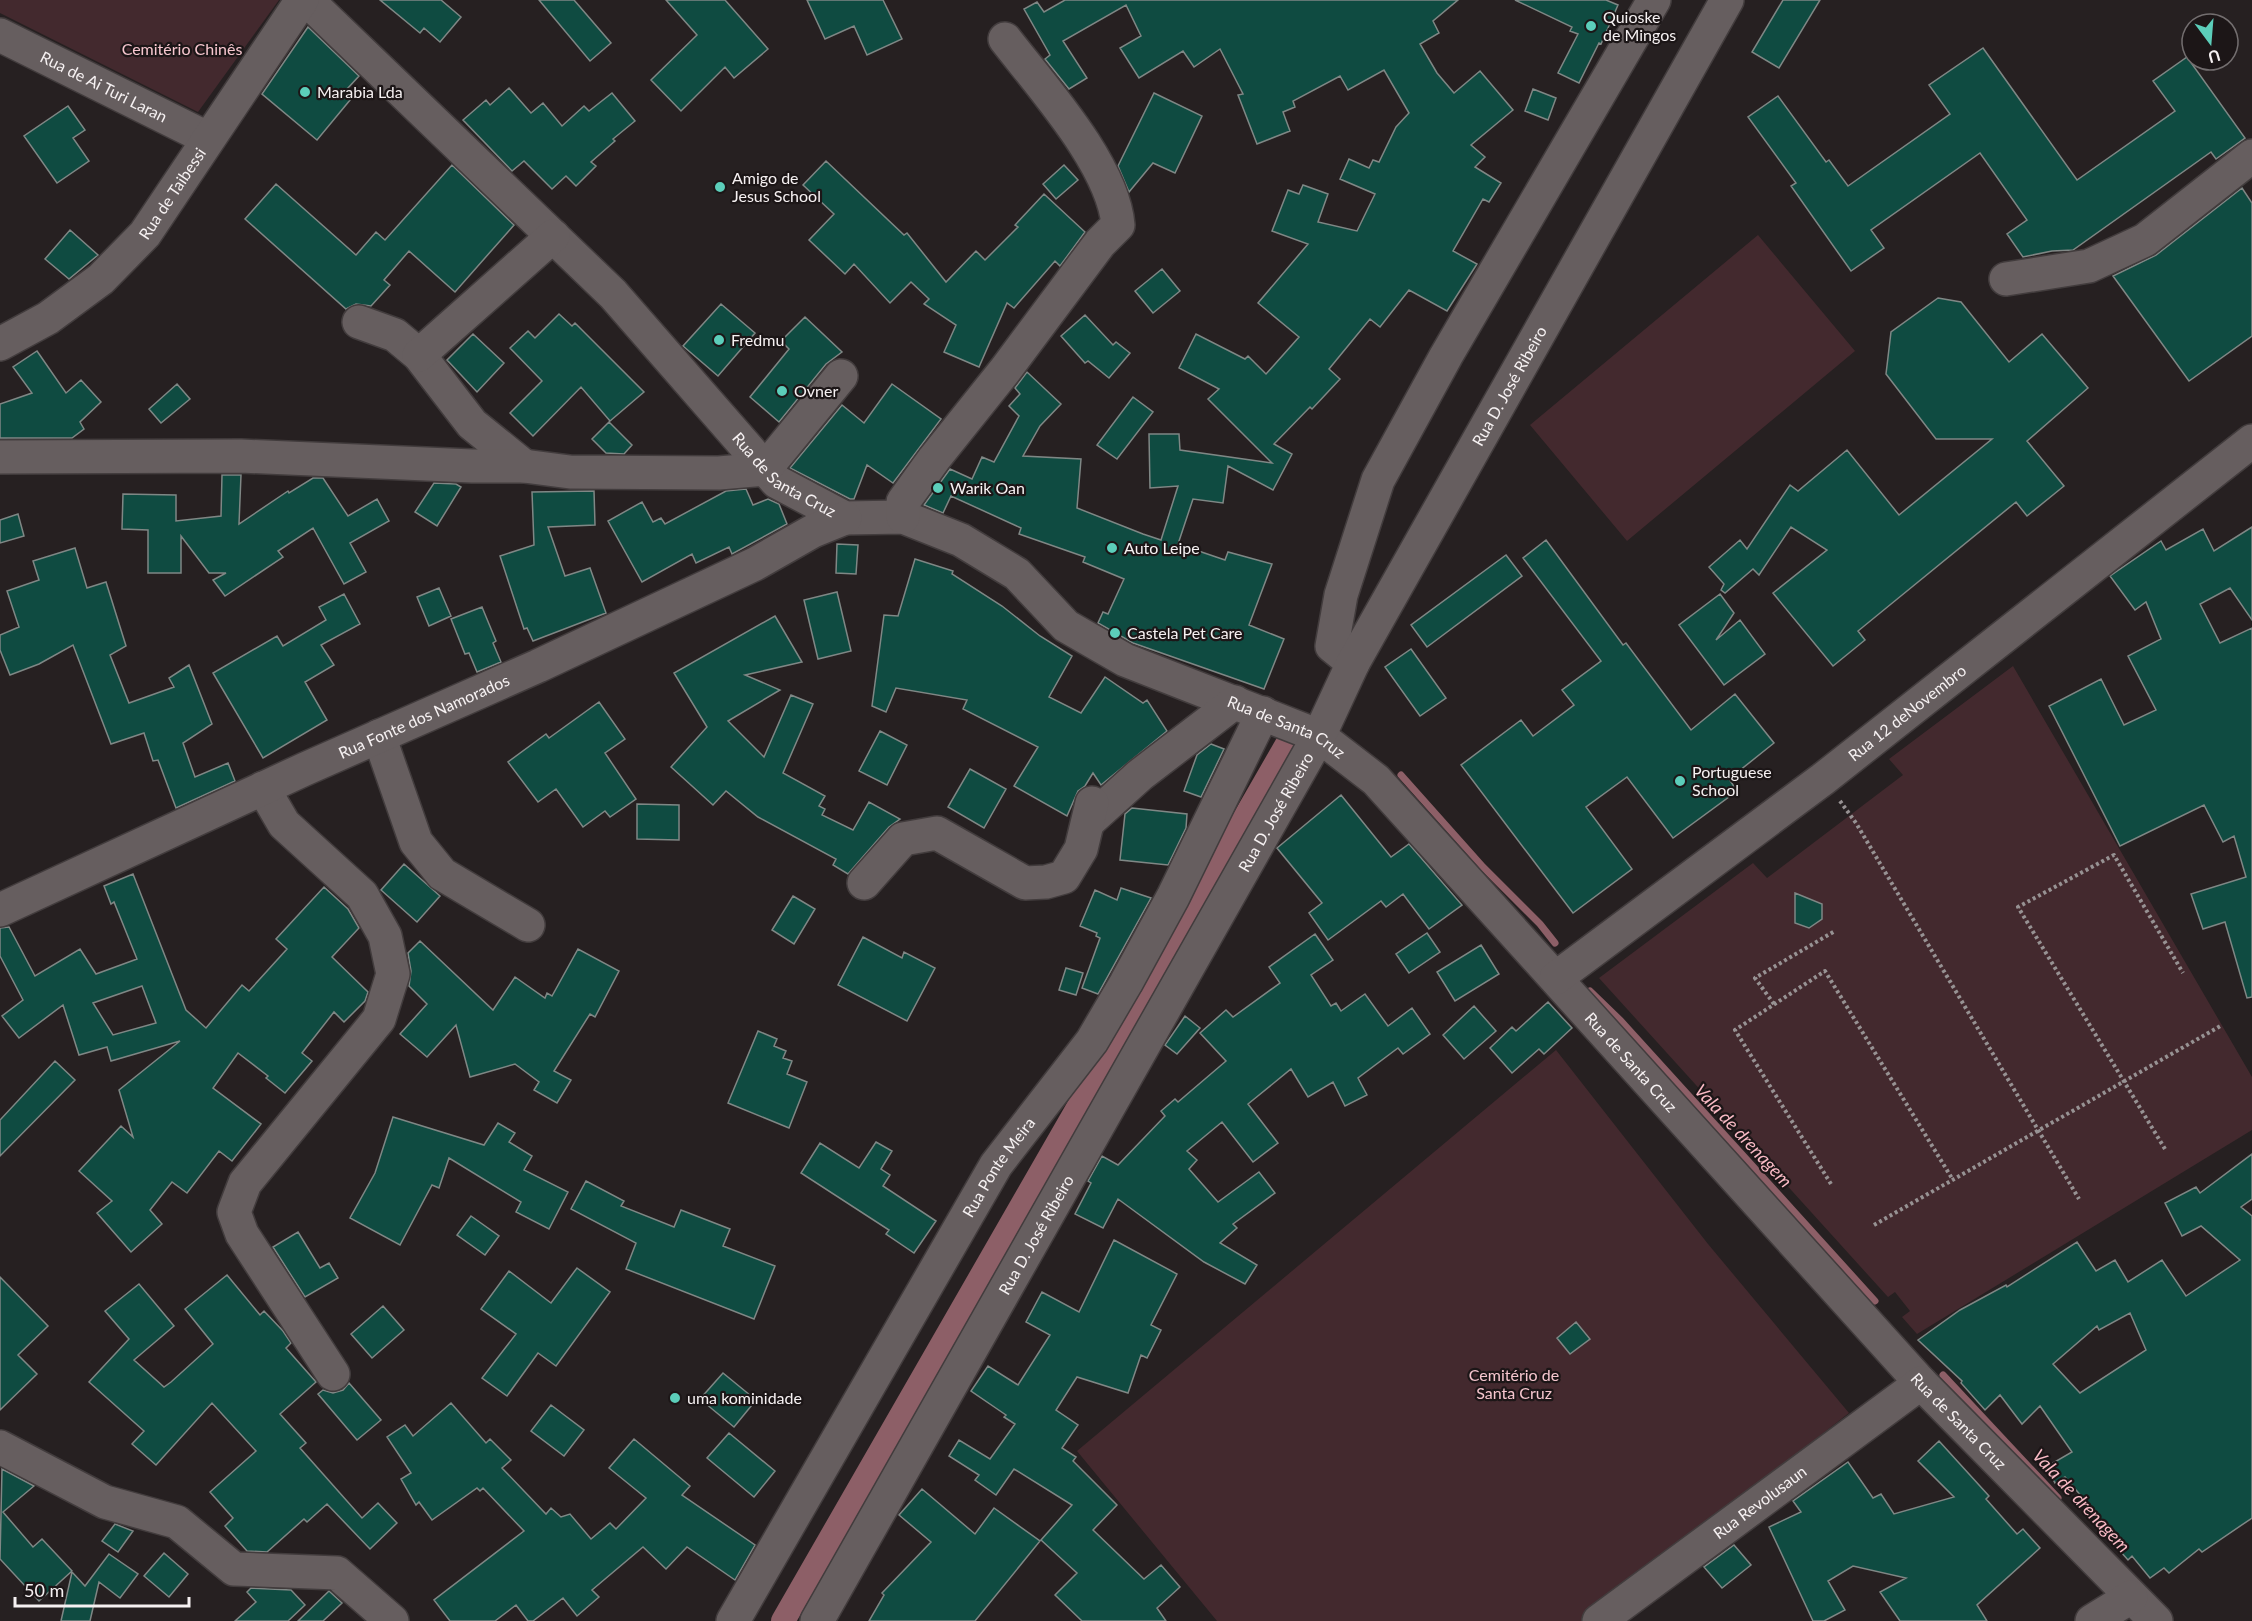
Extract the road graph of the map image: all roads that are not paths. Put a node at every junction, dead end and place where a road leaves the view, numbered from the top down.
1 (1654, 0) edge
2 (1727, 0) edge
3 (296, 3) edge
4 (0, 34) edge
5 (1005, 39) dead end
6 (207, 138) junction
7 (2252, 156) edge
8 (553, 236) junction
9 (2006, 279) dead end
10 (359, 322) dead end
11 (0, 344) edge
12 (419, 355) junction
13 (841, 376) dead end
14 (2252, 441) edge
15 (0, 457) edge
16 (524, 466) junction
17 (765, 469) junction
18 (845, 518) junction
19 (903, 518) junction
20 (1353, 663) junction
21 (1249, 707) junction
22 (379, 736) junction
23 (1319, 736) junction
24 (263, 788) junction
25 (864, 883) dead end
26 (0, 910) edge
27 (528, 925) dead end
28 (1556, 978) junction
29 (333, 1374) dead end
30 (1921, 1383) junction
31 (0, 1447) edge
32 (2131, 1597) junction
33 (392, 1621) edge
34 (733, 1621) edge
35 (817, 1621) edge
36 (1599, 1621) edge
37 (2092, 1621) edge
38 (2156, 1621) edge

1 - 20 street
2 - 20 street, Rua D. José Ribeiro
3 - 6 street, Rua de Taibessi
3 - 8 street, Rua de Santa Cruz
4 - 6 street, Rua de Ai Turi Laran
5 - 19 street
6 - 11 street, Rua de Taibessi
7 - 9 street
8 - 12 street
8 - 17 street, Rua de Santa Cruz
10 - 12 street
12 - 16 street
13 - 17 street
14 - 28 street, Rua 12 deNovembro
15 - 16 street
16 - 17 street
17 - 18 street, Rua de Santa Cruz
18 - 19 street, Rua de Santa Cruz
18 - 22 street, Rua Fonte dos Namorados
19 - 21 street, Rua de Santa Cruz
20 - 23 street, Rua D. José Ribeiro
21 - 23 street, Rua de Santa Cruz
21 - 25 street
21 - 34 street, Rua Ponte Meira
22 - 24 street, Rua Fonte dos Namorados
22 - 27 street
23 - 28 street, Rua de Santa Cruz
23 - 35 street, Rua D. José Ribeiro
24 - 26 street, Rua Fonte dos Namorados
24 - 29 street
28 - 30 street, Rua de Santa Cruz
30 - 32 street, Rua de Santa Cruz
30 - 36 street, Rua Revolusaun
31 - 33 street
32 - 37 street
32 - 38 street, Rua de Santa Cruz

